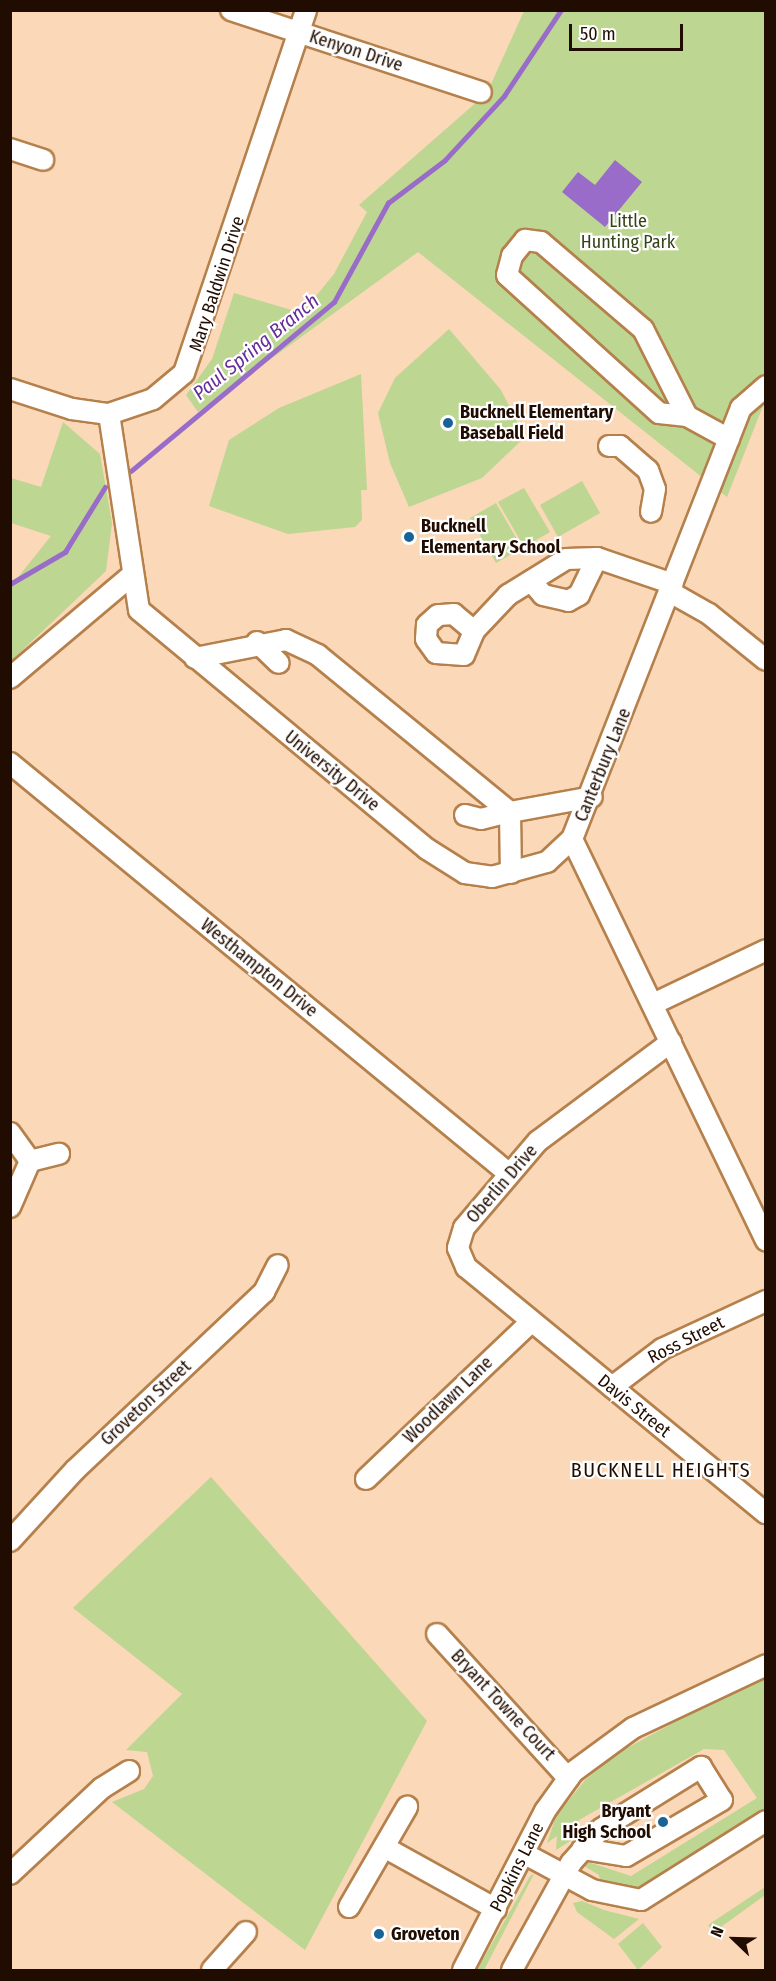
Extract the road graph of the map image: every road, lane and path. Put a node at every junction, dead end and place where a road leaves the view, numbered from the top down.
1 (231, 10) edge
2 (306, 10) edge
3 (298, 33) junction
4 (481, 92) dead end
5 (10, 150) edge
6 (43, 160) dead end
7 (765, 386) edge
8 (10, 389) edge
9 (110, 414) junction
10 (687, 416) junction
11 (729, 439) junction
12 (609, 446) dead end
13 (651, 512) dead end
14 (597, 558) junction
15 (132, 575) junction
16 (531, 581) junction
17 (672, 588) junction
18 (474, 630) dead end
19 (257, 642) junction
20 (195, 658) junction
21 (765, 660) edge
22 (279, 663) dead end
23 (10, 678) edge
24 (10, 763) edge
25 (592, 797) junction
26 (510, 812) junction
27 (465, 815) dead end
28 (572, 839) junction
29 (511, 873) junction
30 (765, 950) edge
31 (653, 1004) junction
32 (671, 1042) junction
33 (10, 1133) edge
34 (60, 1154) dead end
35 (30, 1161) junction
36 (507, 1172) junction
37 (10, 1207) edge
38 (765, 1241) edge
39 (278, 1265) dead end
40 (765, 1301) edge
41 (531, 1322) junction
42 (612, 1387) junction
43 (366, 1479) dead end
44 (765, 1513) edge
45 (10, 1541) edge
46 (437, 1634) dead end
47 (765, 1665) edge
48 (129, 1771) dead end
49 (568, 1778) junction
50 (407, 1807) dead end
51 (765, 1821) edge
52 (384, 1847) junction
53 (584, 1849) junction
54 (525, 1854) junction
55 (10, 1875) edge
56 (564, 1878) junction
57 (349, 1907) dead end
58 (496, 1909) junction
59 (246, 1932) dead end
60 (212, 1971) edge
61 (463, 1971) edge
62 (512, 1971) edge

1 - 3 street, Kenyon Drive
2 - 3 street, Mary Baldwin Drive
3 - 4 street, Kenyon Drive
3 - 9 street, Mary Baldwin Drive
5 - 6 street
7 - 11 street, Canterbury Lane
8 - 9 street
9 - 15 street
10 - 10 street
10 - 11 street
11 - 17 street, Canterbury Lane
12 - 13 street
14 - 16 street
14 - 16 street
14 - 17 street
15 - 20 street, University Drive
15 - 23 street
16 - 18 street
17 - 21 street
17 - 25 street, Canterbury Lane
19 - 20 street
19 - 22 street
19 - 26 street
20 - 29 street, University Drive
24 - 36 street, Westhampton Drive
25 - 26 street
25 - 28 street, Canterbury Lane
26 - 27 street
26 - 29 street
28 - 29 street, University Drive
28 - 31 street, Canterbury Lane
30 - 31 street
31 - 32 street, Canterbury Lane
32 - 36 street, Oberlin Drive
32 - 38 street, Canterbury Lane
33 - 35 street
34 - 35 street
35 - 37 street
36 - 41 street, Oberlin Drive
39 - 45 street, Groveton Street
40 - 42 street, Ross Street
41 - 42 street, Davis Street
41 - 43 street, Woodlawn Lane
42 - 44 street, Davis Street
46 - 49 street, Bryant Towne Court
47 - 49 street, Popkins Lane
48 - 55 street
49 - 54 street, Popkins Lane
50 - 52 street
51 - 56 street
52 - 57 street
52 - 58 street
53 - 53 street
53 - 56 street
54 - 56 street
54 - 58 street, Popkins Lane
56 - 62 street
58 - 61 street, Popkins Lane
59 - 60 street

